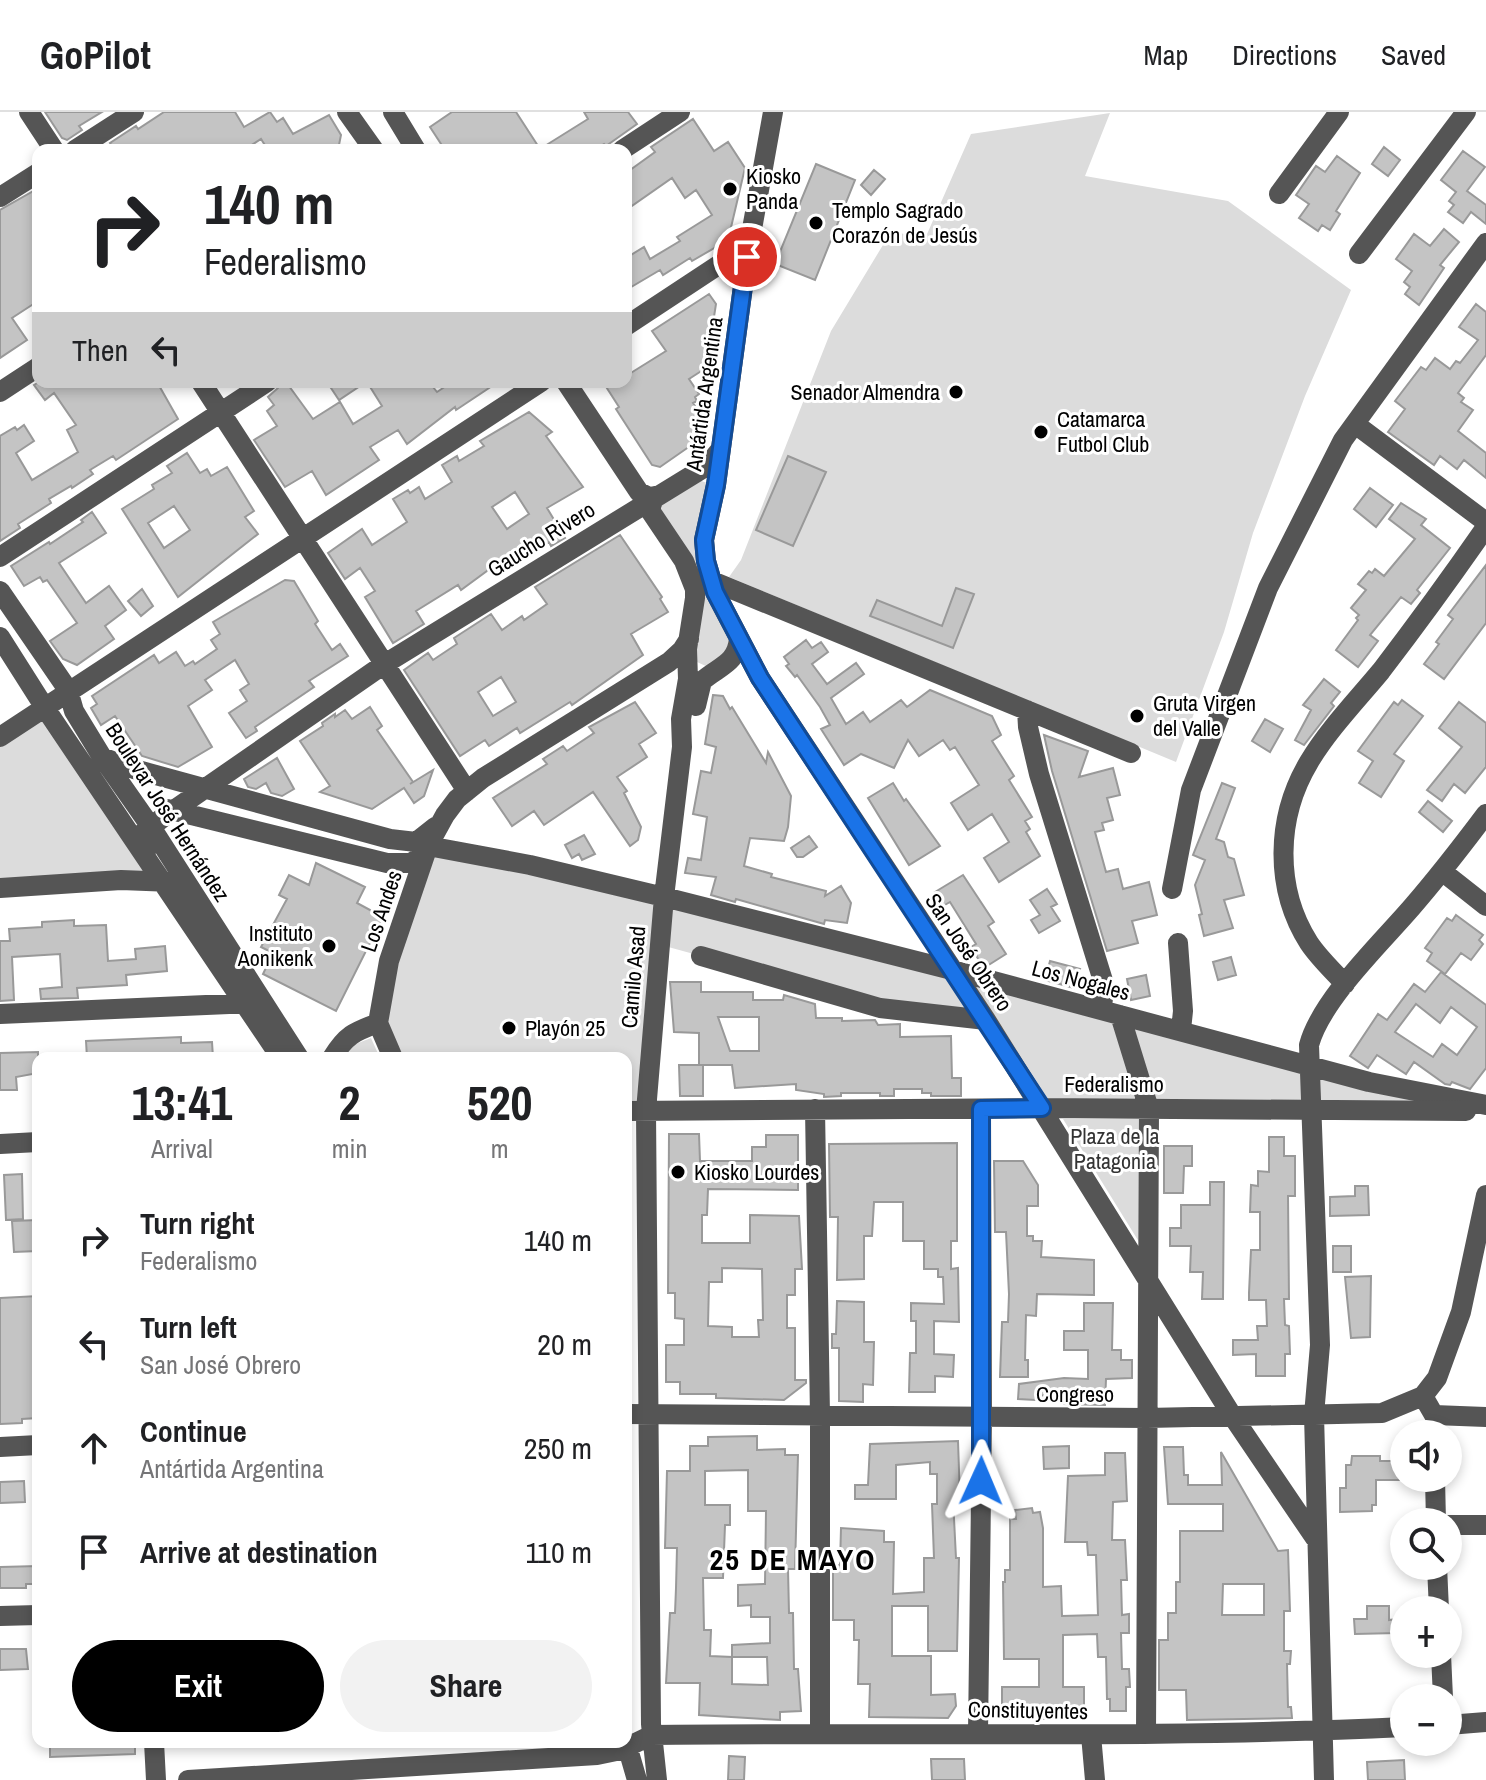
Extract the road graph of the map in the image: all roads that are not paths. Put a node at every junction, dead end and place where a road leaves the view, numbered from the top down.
1 (29, 112) edge
2 (134, 112) edge
3 (347, 112) edge
4 (393, 112) edge
5 (680, 112) edge
6 (1339, 112) edge
7 (1466, 112) edge
8 (775, 113) edge
9 (412, 143) edge
10 (50, 144) edge
11 (84, 144) edge
12 (370, 144) edge
13 (631, 144) edge
14 (32, 177) edge
15 (1279, 194) dead end
16 (0, 197) edge
17 (1486, 243) edge
18 (1359, 254) dead end
19 (747, 257) junction
20 (632, 322) edge
21 (32, 371) edge
22 (205, 388) edge
23 (258, 388) edge
24 (532, 388) edge
25 (570, 388) edge
26 (0, 392) edge
27 (220, 413) junction
28 (1355, 424) junction
29 (720, 450) junction
30 (699, 471) junction
31 (716, 485) junction
32 (655, 496) junction
33 (1486, 525) edge
34 (303, 539) junction
35 (704, 540) joint
36 (0, 557) edge
37 (712, 581) junction
38 (0, 591) edge
39 (756, 600) junction
40 (736, 632) junction
41 (0, 637) edge
42 (679, 663) junction
43 (383, 665) junction
44 (717, 670) junction
45 (760, 678) junction
46 (68, 690) junction
47 (45, 708) junction
48 (1027, 710) junction
49 (0, 737) edge
50 (682, 747) junction
51 (1131, 753) dead end
52 (102, 757) junction
53 (97, 782) junction
54 (206, 788) junction
55 (467, 791) junction
56 (133, 800) junction
57 (175, 811) junction
58 (1486, 814) edge
59 (441, 822) junction
60 (151, 827) junction
61 (390, 839) junction
62 (146, 856) junction
63 (387, 863) junction
64 (420, 865) junction
65 (1443, 872) junction
66 (184, 881) junction
67 (163, 882) junction
68 (0, 888) edge
69 (1172, 889) dead end
70 (664, 897) junction
71 (1486, 906) edge
72 (1178, 943) dead end
73 (701, 956) dead end
74 (952, 970) junction
75 (1345, 984) junction
76 (253, 1003) junction
77 (1111, 1013) junction
78 (0, 1014) edge
79 (986, 1020) junction
80 (378, 1023) junction
81 (1181, 1030) junction
82 (278, 1052) edge
83 (294, 1052) edge
84 (336, 1052) edge
85 (390, 1052) edge
86 (1311, 1065) junction
87 (1486, 1105) edge
88 (1042, 1108) junction
89 (1311, 1108) junction
90 (815, 1109) junction
91 (981, 1109) junction
92 (1149, 1109) junction
93 (636, 1111) edge
94 (1486, 1111) edge
95 (32, 1142) edge
96 (0, 1144) edge
97 (1486, 1195) edge
98 (1149, 1278) junction
99 (1423, 1396) junction
100 (650, 1413) junction
101 (632, 1414) edge
102 (820, 1415) junction
103 (1314, 1415) junction
104 (1233, 1417) junction
105 (1486, 1417) edge
106 (982, 1418) junction
107 (1147, 1418) junction
108 (1432, 1420) edge
109 (1462, 1421) edge
110 (32, 1445) edge
111 (0, 1447) edge
112 (1462, 1525) edge
113 (1486, 1525) edge
114 (1315, 1538) junction
115 (32, 1615) edge
116 (0, 1616) edge
117 (1486, 1722) edge
118 (1462, 1724) edge
119 (1390, 1728) edge
120 (1322, 1731) junction
121 (820, 1733) junction
122 (978, 1733) junction
123 (1146, 1734) junction
124 (652, 1735) junction
125 (1091, 1735) junction
126 (632, 1743) edge
127 (154, 1748) edge
128 (618, 1748) edge
129 (628, 1748) edge
130 (156, 1780) edge
131 (188, 1780) edge
132 (637, 1780) edge
133 (657, 1780) edge
134 (1095, 1780) edge
135 (1324, 1780) edge

1 - 10 street
2 - 11 street
3 - 12 street
4 - 9 street
5 - 13 street
6 - 15 street
7 - 18 street
8 - 19 street, Antártida Argentina
14 - 16 street
17 - 28 street
19 - 20 street
19 - 29 street, Antártida Argentina
21 - 26 street
22 - 27 street
23 - 27 street
24 - 34 street
25 - 32 street
27 - 34 street
27 - 36 street
28 - 33 street
28 - 69 street
29 - 30 street, Gaucho Rivero
29 - 31 street, Antártida Argentina
30 - 31 street
30 - 32 street, Gaucho Rivero
31 - 35 street, Antártida Argentina
32 - 42 street, Los Andes
32 - 43 street, Gaucho Rivero
33 - 75 street
34 - 43 street
34 - 46 street
35 - 37 street, San José Obrero
37 - 39 street
37 - 40 street, San José Obrero
38 - 46 street, Boulevar José Hernández
39 - 40 street
39 - 48 street
40 - 44 street
40 - 45 street, San José Obrero
41 - 47 street, Boulevar José Hernández
42 - 44 street
42 - 50 street
42 - 55 street, Los Andes
43 - 54 street, Gaucho Rivero
43 - 55 street
44 - 45 street
44 - 50 street
45 - 74 street, San José Obrero
46 - 47 street
46 - 52 street, Boulevar José Hernández
47 - 49 street
47 - 53 street, Boulevar José Hernández
48 - 51 street
48 - 77 street
50 - 70 street
52 - 54 street
52 - 56 street, Boulevar José Hernández
53 - 56 street
53 - 62 street, Boulevar José Hernández
54 - 57 street, Gaucho Rivero
54 - 61 street
55 - 59 street, Los Andes
56 - 57 street
56 - 60 street, Boulevar José Hernández
57 - 60 street, Gaucho Rivero
57 - 63 street
58 - 65 street
59 - 61 street
59 - 64 street, Los Andes
60 - 62 street
60 - 66 street, Boulevar José Hernández
61 - 64 street
62 - 67 street, Boulevar José Hernández
63 - 64 street
63 - 64 street
64 - 70 street, Los Nogales
64 - 80 street, Los Andes
65 - 71 street
65 - 75 street
66 - 67 street
66 - 76 street, Boulevar José Hernández
67 - 68 street
67 - 76 street, Boulevar José Hernández
70 - 74 street, Los Nogales
70 - 93 street, Camilo Asad
72 - 81 street
73 - 79 street
74 - 77 street, Los Nogales
74 - 79 street, San José Obrero
75 - 86 street
76 - 78 street
76 - 82 street, Boulevar José Hernández
76 - 83 street, Boulevar José Hernández
77 - 81 street, Los Nogales
77 - 92 street
79 - 88 street, San José Obrero
80 - 84 street
80 - 85 street
81 - 86 street, Los Nogales
86 - 87 street, Los Nogales
86 - 89 street
88 - 91 street, Federalismo
88 - 92 street, Federalismo
88 - 98 street, San José Obrero
89 - 92 street, Federalismo
89 - 94 street, Federalismo
89 - 103 street
90 - 91 street, Federalismo
90 - 93 street, Federalismo
90 - 102 street
91 - 106 street
92 - 98 street
93 - 100 street, Camilo Asad
95 - 96 street
97 - 99 street
98 - 104 street, San José Obrero
98 - 107 street
99 - 103 street, Congreso
99 - 108 street
100 - 101 street, Congreso
100 - 102 street, Congreso
100 - 124 street, Camilo Asad
102 - 106 street, Congreso
102 - 121 street
103 - 104 street, Congreso
103 - 114 street
104 - 107 street, Congreso
104 - 114 street, San José Obrero
105 - 109 street
106 - 107 street, Congreso
106 - 122 street
107 - 123 street
110 - 111 street
112 - 113 street
114 - 120 street
115 - 116 street
117 - 118 street
119 - 120 street, Constituyentes
120 - 123 street, Constituyentes
120 - 135 street
121 - 122 street, Constituyentes
121 - 124 street, Constituyentes
122 - 125 street, Constituyentes
123 - 125 street, Constituyentes
124 - 126 street
124 - 133 street, Camilo Asad
125 - 134 street
127 - 130 street
128 - 131 street
129 - 132 street

